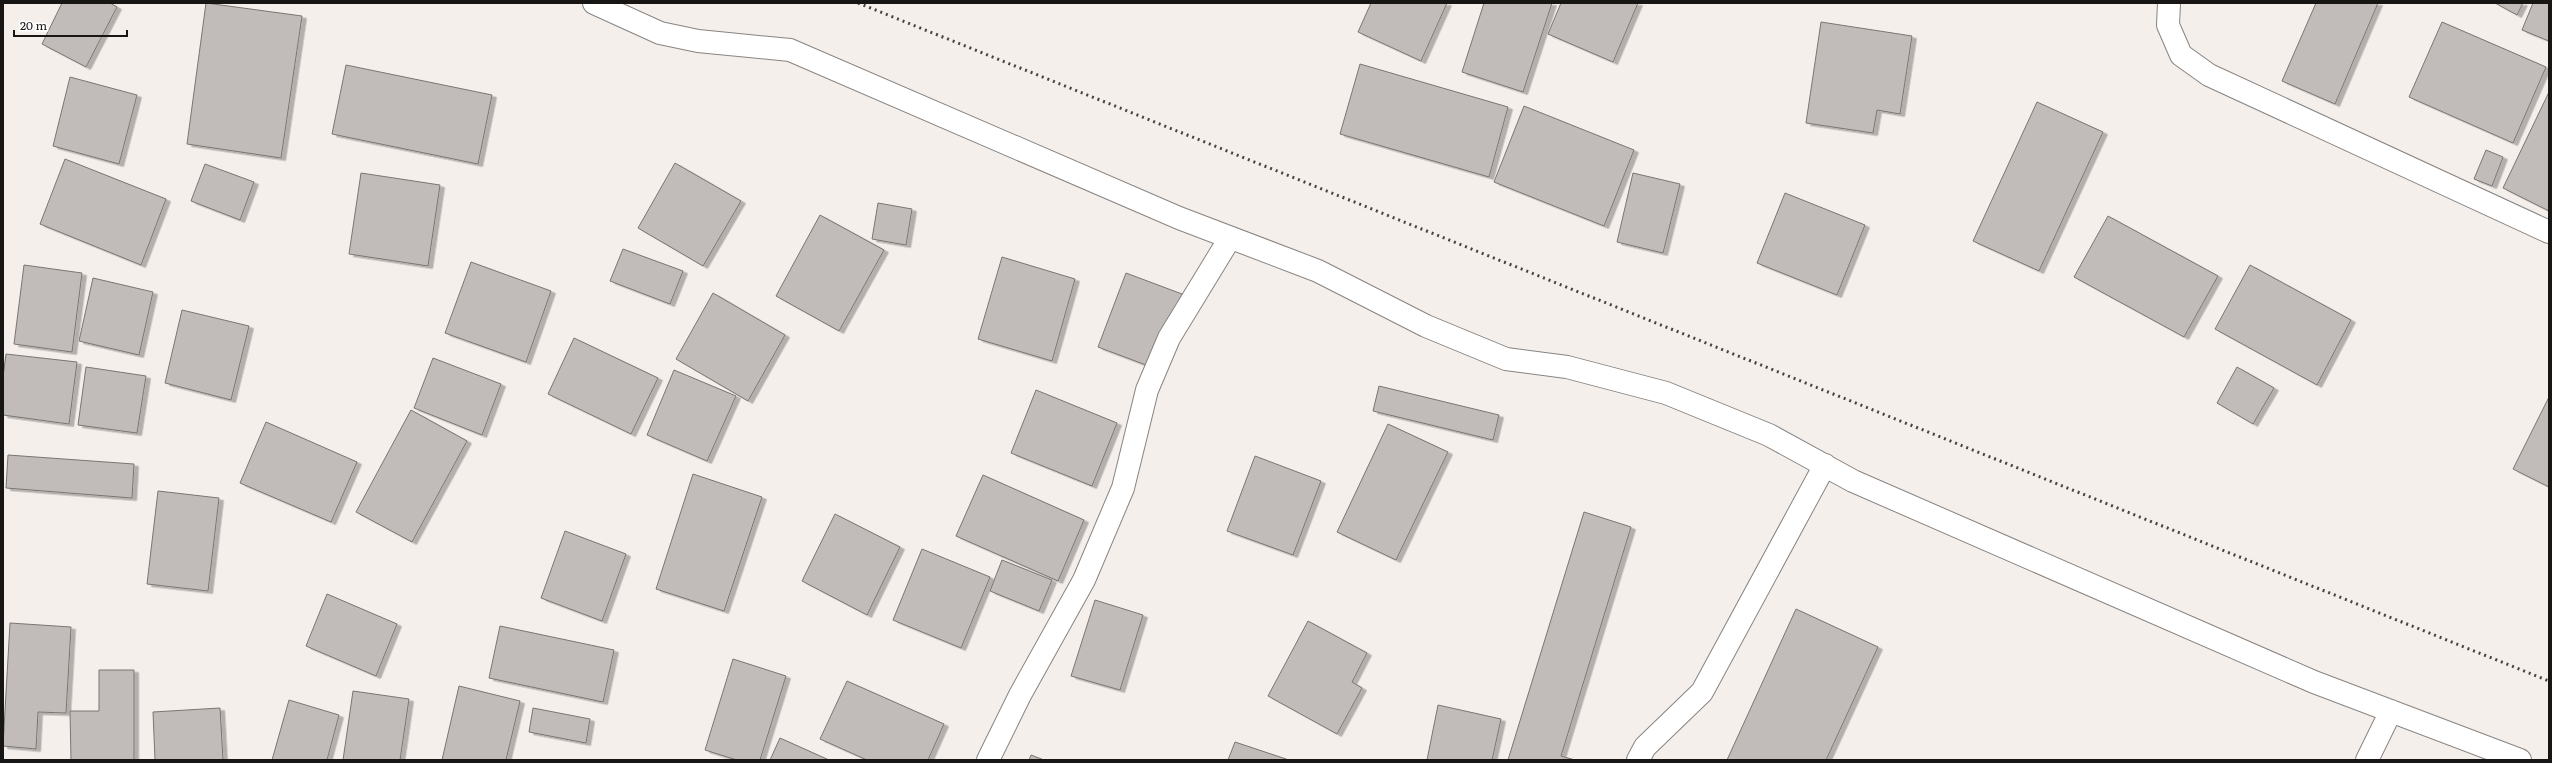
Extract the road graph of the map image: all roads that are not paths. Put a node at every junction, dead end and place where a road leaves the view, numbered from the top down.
1 (594, 3) edge
2 (2169, 3) edge
3 (2549, 232) edge
4 (1230, 238) junction
5 (1825, 465) junction
6 (2391, 712) junction
7 (988, 760) edge
8 (1638, 760) edge
9 (2367, 760) edge
10 (2520, 760) edge

1 - 4 street
2 - 3 street
4 - 5 street
4 - 7 street
5 - 6 street
5 - 8 street
6 - 9 street
6 - 10 street

